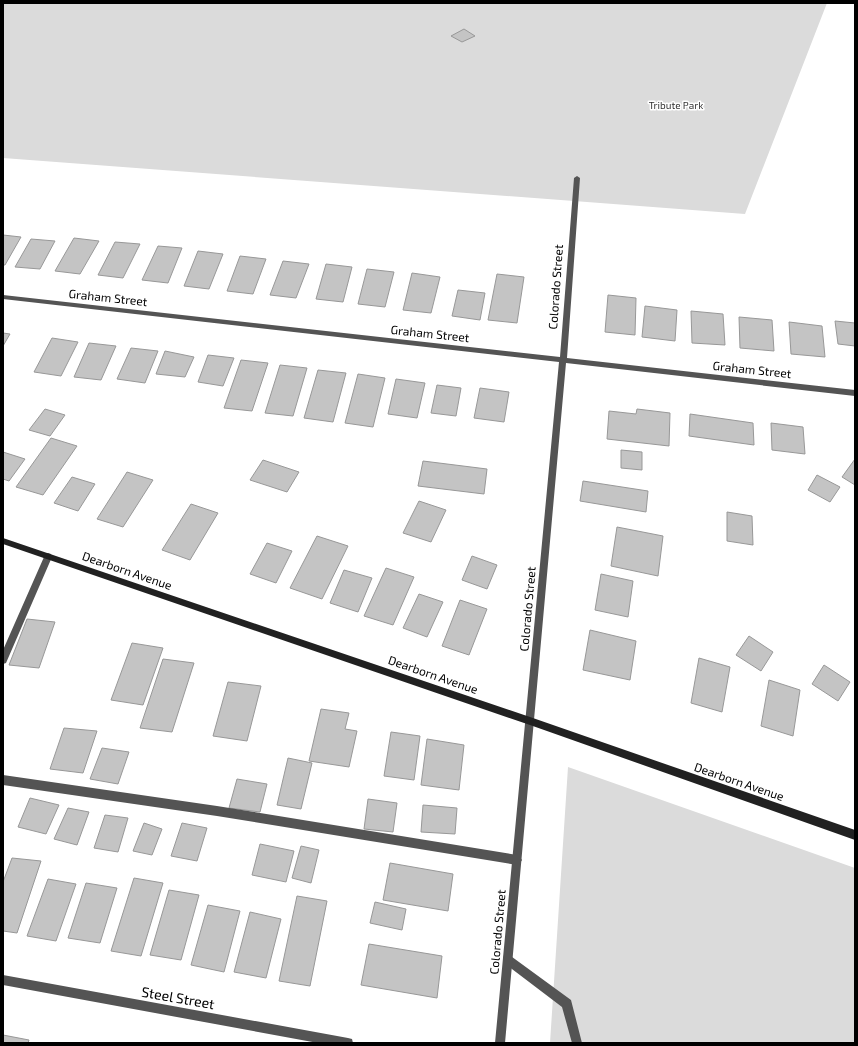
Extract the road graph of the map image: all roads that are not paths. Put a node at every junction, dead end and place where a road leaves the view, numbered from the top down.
1 (577, 178) dead end
2 (3, 297) edge
3 (563, 360) junction
4 (855, 393) edge
5 (3, 541) edge
6 (48, 557) junction
7 (3, 660) edge
8 (530, 721) junction
9 (3, 780) edge
10 (855, 835) edge
11 (517, 860) junction
12 (508, 959) junction
13 (3, 980) edge
14 (348, 1043) edge
15 (500, 1043) edge
16 (577, 1043) edge

1 - 3 street, Colorado Street
2 - 3 street, Graham Street
3 - 4 street, Graham Street
3 - 8 street, Colorado Street
5 - 6 street, Dearborn Avenue
6 - 7 street
6 - 8 street, Dearborn Avenue
8 - 10 street, Dearborn Avenue
8 - 11 street, Colorado Street
9 - 11 street
11 - 12 street, Colorado Street
12 - 15 street, Colorado Street
12 - 16 street
13 - 14 street, Steel Street

